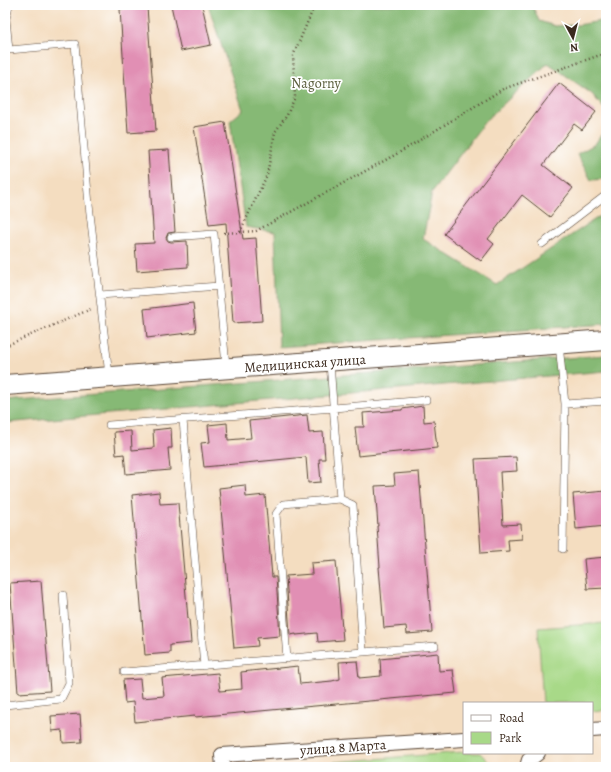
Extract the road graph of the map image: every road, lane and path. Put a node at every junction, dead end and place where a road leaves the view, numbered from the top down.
1 (9, 5) edge
2 (316, 5) edge
3 (606, 53) edge
4 (606, 195) edge
5 (240, 232) junction
6 (214, 234) junction
7 (171, 237) dead end
8 (542, 244) dead end
9 (219, 286) junction
10 (100, 295) junction
11 (101, 304) junction
12 (606, 340) edge
13 (559, 344) junction
14 (5, 346) edge
15 (330, 361) junction
16 (226, 368) junction
17 (109, 377) junction
18 (5, 385) edge
19 (426, 400) dead end
20 (606, 401) edge
21 (565, 404) junction
22 (334, 408) junction
23 (184, 420) junction
24 (109, 425) dead end
25 (340, 499) junction
26 (563, 549) dead end
27 (63, 595) dead end
28 (435, 646) dead end
29 (363, 652) junction
30 (287, 659) junction
31 (204, 666) junction
32 (124, 672) dead end
33 (5, 706) edge
34 (606, 729) edge
35 (593, 730) edge
36 (463, 739) edge
37 (537, 754) edge
38 (222, 761) edge
39 (527, 767) edge

1 - 10 lane
2 - 5 path
3 - 5 path
4 - 8 lane
5 - 6 path
6 - 7 lane
6 - 9 lane
9 - 10 lane
9 - 16 lane
10 - 11 lane
11 - 14 path
11 - 17 lane
12 - 13 main road, Медицинская улица
13 - 15 main road, Медицинская улица
13 - 21 lane
15 - 16 main road, Медицинская улица
15 - 22 lane
16 - 17 main road, Медицинская улица
17 - 18 main road, Медицинская улица
19 - 22 lane
20 - 21 lane
21 - 26 lane
22 - 23 lane
22 - 25 lane
23 - 24 lane
23 - 31 lane
25 - 29 lane
25 - 30 lane
27 - 33 lane
28 - 29 lane
29 - 30 lane
30 - 31 lane
31 - 32 lane
34 - 35 street
36 - 38 street, улица 8 Марта
37 - 39 street

